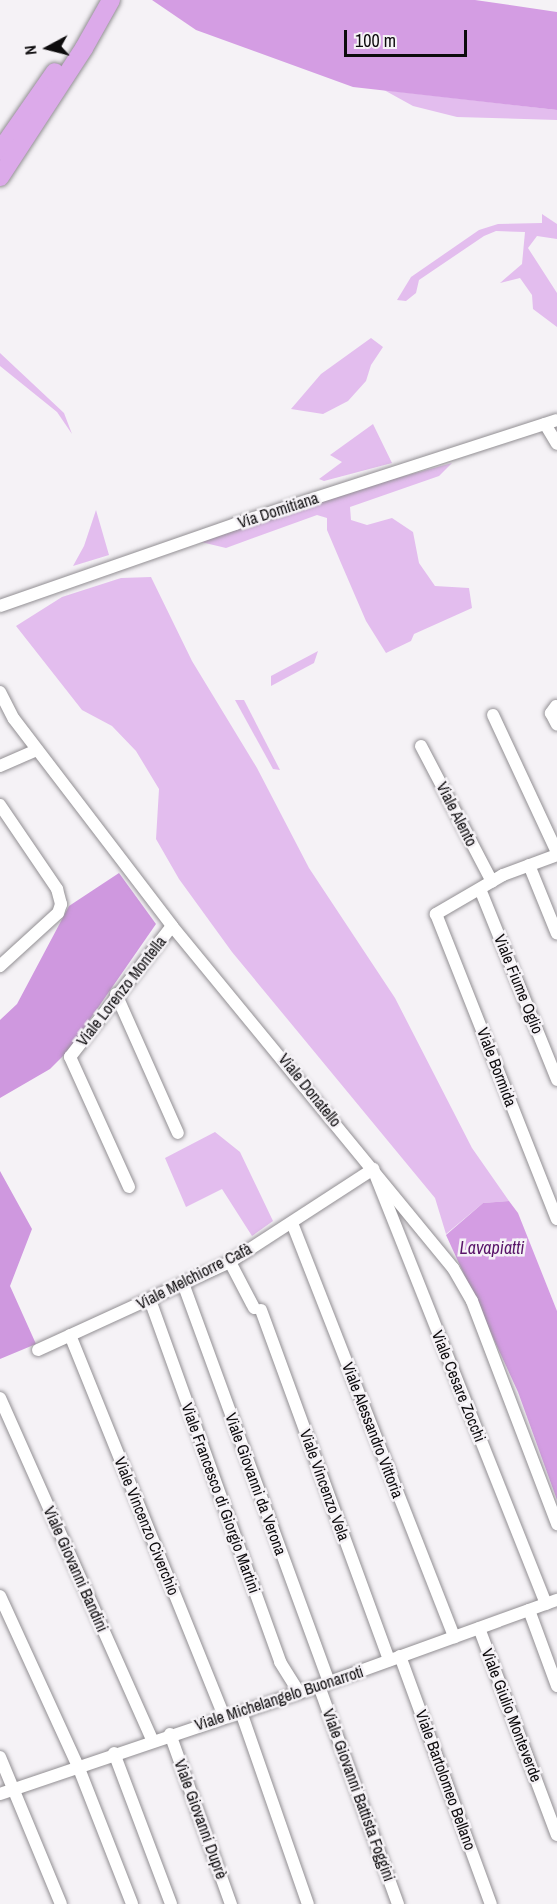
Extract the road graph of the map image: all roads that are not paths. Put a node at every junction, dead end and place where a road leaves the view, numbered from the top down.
1 (96, 0) edge
2 (111, 0) edge
3 (0, 151) edge
4 (0, 177) edge
5 (551, 422) edge
6 (557, 444) edge
7 (0, 606) edge
8 (0, 692) edge
9 (556, 706) edge
10 (492, 715) dead end
11 (557, 725) edge
12 (421, 746) dead end
13 (37, 750) junction
14 (0, 766) edge
15 (0, 805) edge
16 (557, 854) edge
17 (529, 865) junction
18 (492, 882) junction
19 (480, 889) junction
20 (172, 926) junction
21 (557, 934) edge
22 (0, 966) edge
23 (116, 994) junction
24 (557, 1080) edge
25 (178, 1133) dead end
26 (373, 1168) junction
27 (129, 1187) dead end
28 (557, 1219) edge
29 (292, 1223) junction
30 (230, 1262) junction
31 (184, 1286) junction
32 (150, 1300) junction
33 (70, 1335) junction
34 (38, 1350) dead end
35 (0, 1398) edge
36 (557, 1524) edge
37 (0, 1596) edge
38 (551, 1602) edge
39 (529, 1610) junction
40 (479, 1628) junction
41 (454, 1637) junction
42 (395, 1658) junction
43 (324, 1684) junction
44 (557, 1686) edge
45 (299, 1693) junction
46 (240, 1712) junction
47 (224, 1717) junction
48 (170, 1734) junction
49 (152, 1739) junction
50 (114, 1753) junction
51 (0, 1758) edge
52 (78, 1766) junction
53 (15, 1789) junction
54 (0, 1794) edge
55 (557, 1835) edge
56 (61, 1904) edge
57 (132, 1904) edge
58 (171, 1904) edge
59 (231, 1904) edge
60 (308, 1904) edge
61 (398, 1904) edge
62 (491, 1904) edge

1 - 3 highway
2 - 4 highway
5 - 6 street
5 - 7 street, Via Domitiana
8 - 13 street, Viale Donatello
9 - 11 street
10 - 16 street
12 - 18 street, Viale Alento
13 - 14 street
13 - 20 street, Viale Donatello
15 - 22 street
16 - 17 street
17 - 18 street
17 - 21 street
18 - 19 street
19 - 24 street, Viale Fiume Oglio
19 - 28 street, Viale Bormida
20 - 23 street, Viale Lorenzo Montella
20 - 26 street, Viale Donatello
23 - 25 street
23 - 27 street, Viale Lorenzo Montella
26 - 29 street, Viale Melchiorre Cafà
26 - 36 street, Viale Donatello
26 - 38 street, Viale Cesare Zocchi
29 - 30 street, Viale Melchiorre Cafà
29 - 41 street, Viale Alessandro Vittoria
30 - 31 street, Viale Melchiorre Cafà
30 - 42 street, Viale Vincenzo Vela
31 - 32 street, Viale Melchiorre Cafà
31 - 43 street, Viale Giovanni da Verona
32 - 33 street, Viale Melchiorre Cafà
32 - 45 street, Viale Francesco di Giorgio Martini
33 - 34 street, Viale Melchiorre Cafà
33 - 47 street, Viale Vincenzo Civerchio
35 - 49 street, Viale Giovanni Bandini
37 - 52 street
38 - 39 street, Viale Michelangelo Buonarroti
39 - 40 street, Viale Michelangelo Buonarroti
39 - 44 street
40 - 41 street, Viale Michelangelo Buonarroti
40 - 55 street, Viale Giulio Monteverde
41 - 42 street, Viale Michelangelo Buonarroti
42 - 43 street, Viale Michelangelo Buonarroti
42 - 62 street, Viale Bartolomeo Bellano
43 - 45 street, Viale Michelangelo Buonarroti
43 - 61 street, Viale Giovanni Battista Foggini
45 - 46 street, Viale Michelangelo Buonarroti
46 - 47 street, Viale Michelangelo Buonarroti
46 - 60 street
47 - 48 street, Viale Michelangelo Buonarroti
48 - 49 street, Viale Michelangelo Buonarroti
48 - 59 street, Viale Giovanni Duprè
49 - 50 street, Viale Michelangelo Buonarroti
50 - 52 street, Viale Michelangelo Buonarroti
50 - 58 street
51 - 53 street
52 - 53 street, Viale Michelangelo Buonarroti
52 - 57 street
53 - 54 street, Viale Michelangelo Buonarroti
53 - 56 street

